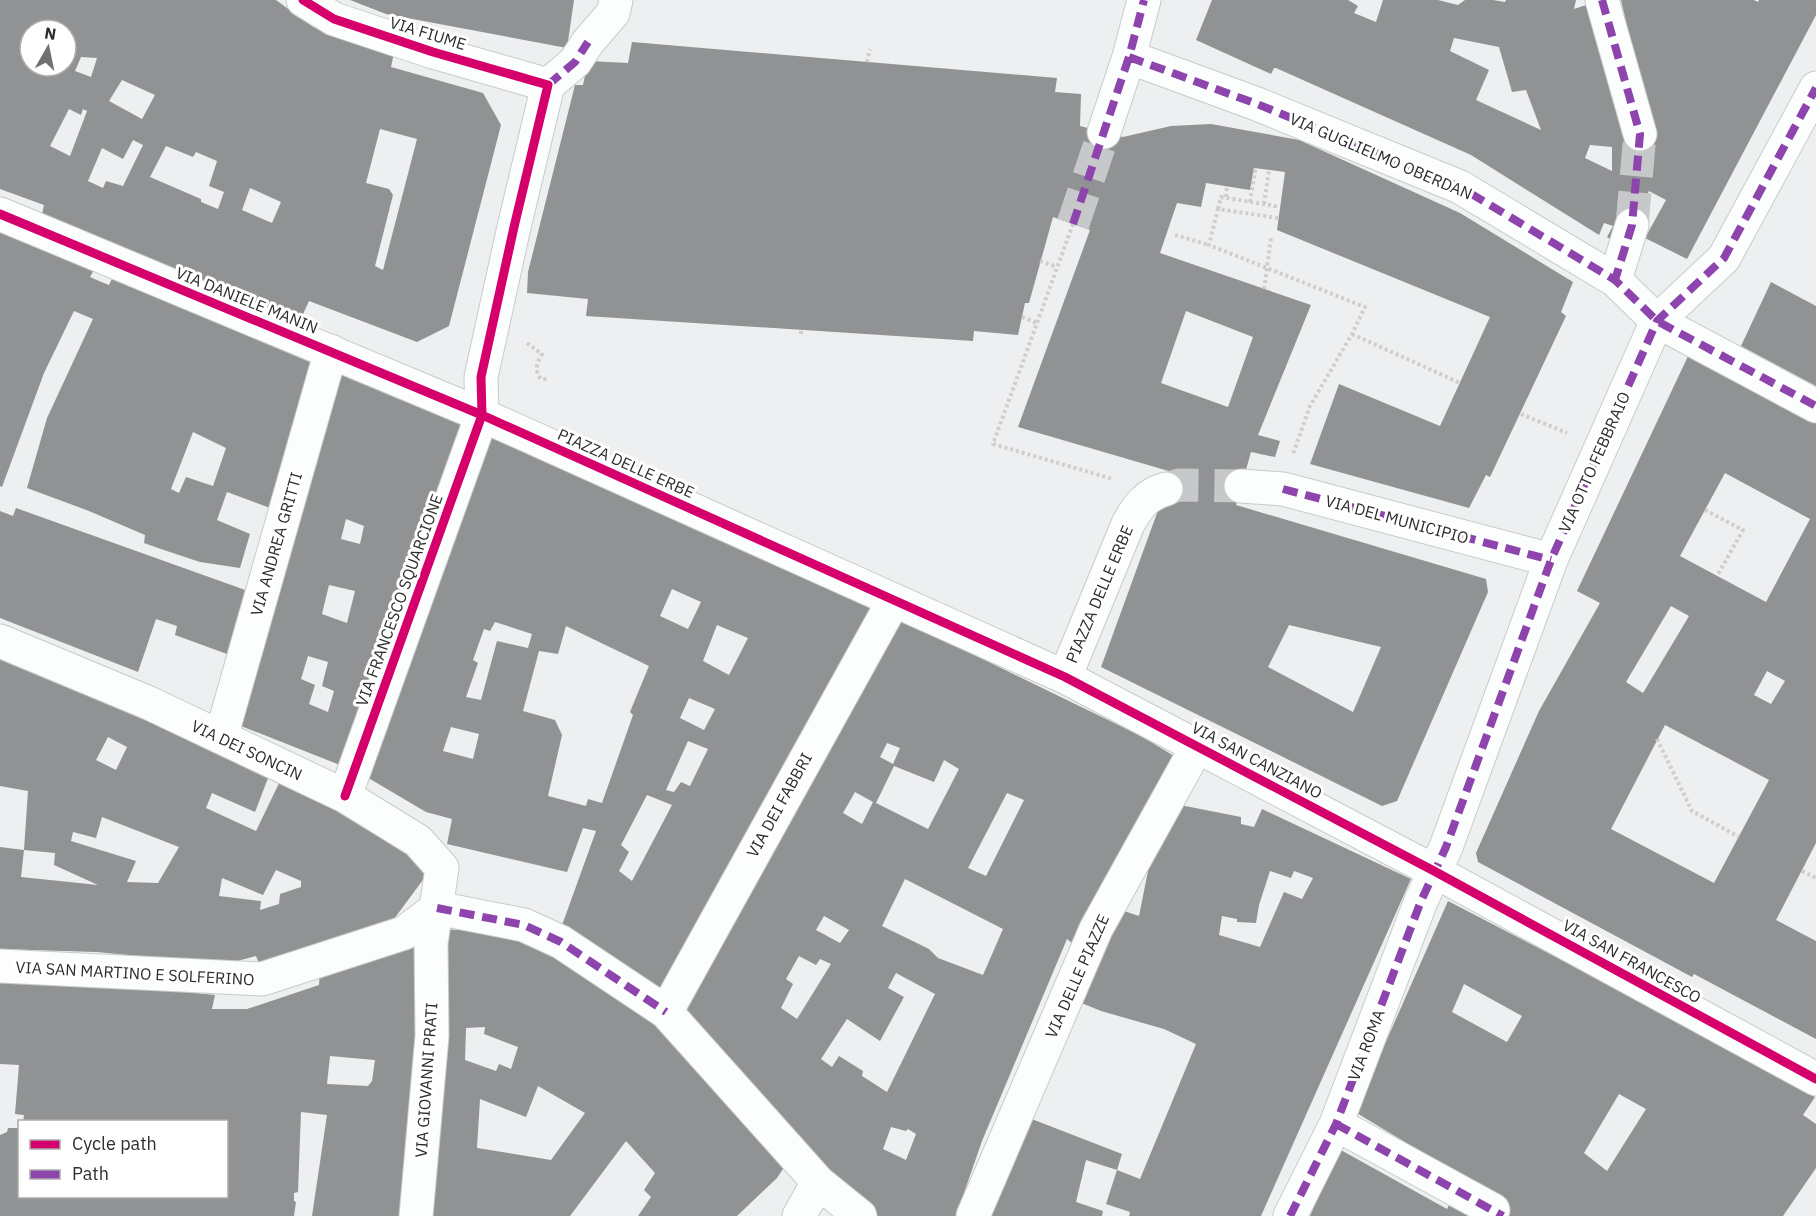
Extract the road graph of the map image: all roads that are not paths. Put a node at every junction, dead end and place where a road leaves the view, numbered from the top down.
1 (303, 0) edge
2 (616, 0) edge
3 (1144, 0) edge
4 (1602, 0) edge
5 (1129, 57) junction
6 (548, 85) junction
7 (1816, 88) edge
8 (1104, 132) tunnel mouth
9 (1640, 134) tunnel mouth
10 (0, 214) edge
11 (1632, 225) tunnel mouth
12 (1615, 280) junction
13 (1657, 321) junction
14 (331, 351) junction
15 (1816, 406) edge
16 (482, 414) junction
17 (1241, 486) tunnel mouth
18 (1161, 490) tunnel mouth
19 (1551, 560) junction
20 (894, 600) junction
21 (0, 641) edge
22 (1065, 677) junction
23 (221, 737) junction
24 (1198, 745) junction
25 (345, 796) junction
26 (1434, 871) junction
27 (437, 908) junction
28 (0, 966) edge
29 (666, 1012) junction
30 (1816, 1079) edge
31 (1335, 1124) junction
32 (818, 1182) junction
33 (1493, 1210) dead end
34 (416, 1216) edge
35 (799, 1216) edge
36 (860, 1216) edge
37 (974, 1216) edge
38 (1290, 1216) edge

1 - 6 street, VIA FIUME
2 - 6 street
3 - 5 street
4 - 9 street
5 - 8 street
5 - 12 street, VIA GUGLIELMO OBERDAN
6 - 16 street
7 - 13 street, VIA OTTO FEBBRAIO
10 - 14 street, VIA DANIELE MANIN
11 - 12 street
12 - 13 street, VIA GUGLIELMO OBERDAN
13 - 15 street, VIA GUGLIELMO OBERDAN
13 - 19 street, VIA OTTO FEBBRAIO
14 - 16 street, VIA DANIELE MANIN
14 - 23 street, VIA ANDREA GRITTI
16 - 20 street, PIAZZA DELLE ERBE
16 - 25 street, VIA FRANCESCO SQUARCIONE
17 - 19 street, VIA DEL MUNICIPIO
18 - 22 street, PIAZZA DELLE ERBE
19 - 26 street, VIA OTTO FEBBRAIO
20 - 22 street, PIAZZA DELLE ERBE
20 - 29 street, VIA DEI FABBRI
21 - 23 street, VIA DEI SONCIN
22 - 24 street, VIA SAN CANZIANO
23 - 25 street, VIA DEI SONCIN
24 - 26 street, VIA SAN CANZIANO
24 - 37 street, VIA DELLE PIAZZE
25 - 27 street, VIA DEI SONCIN
26 - 30 street, VIA SAN FRANCESCO
26 - 31 street, VIA ROMA
27 - 28 street, VIA SAN MARTINO E SOLFERINO
27 - 29 street
27 - 34 street, VIA GIOVANNI PRATI
29 - 32 street
31 - 33 street
31 - 38 street, VIA ROMA
32 - 35 street
32 - 36 street

